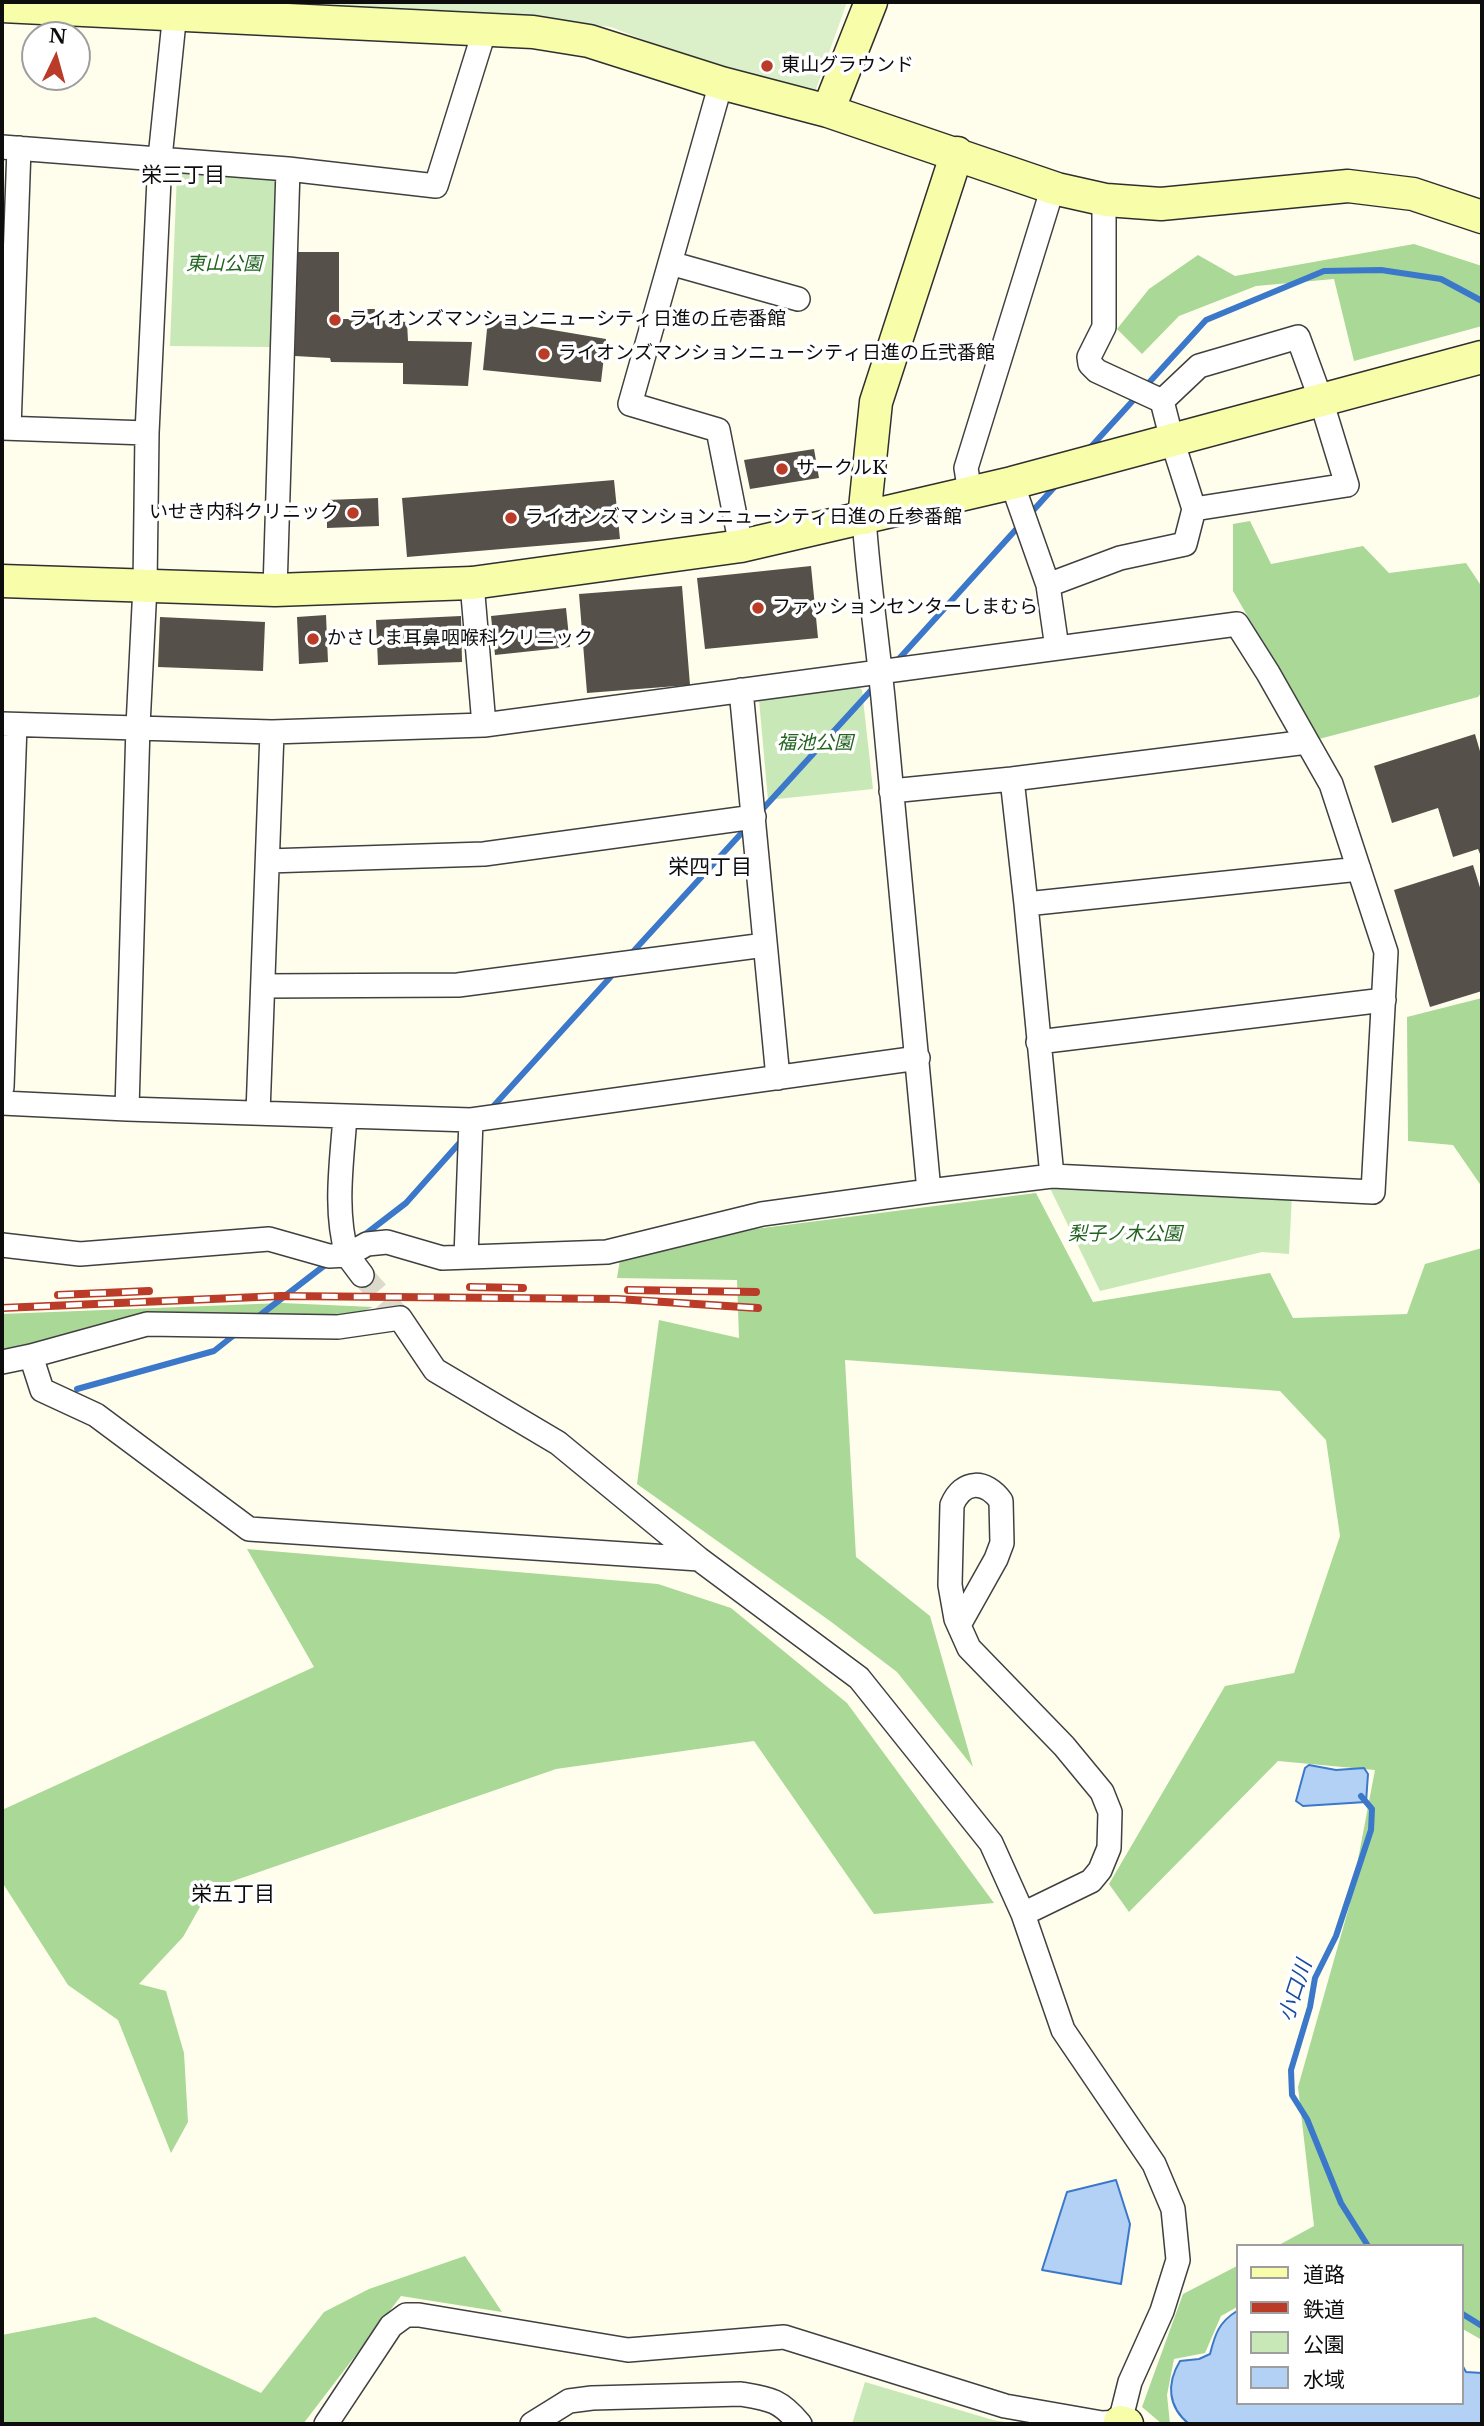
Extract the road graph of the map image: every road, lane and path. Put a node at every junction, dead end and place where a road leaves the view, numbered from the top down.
1 (871, 2) edge
2 (2, 6) edge
3 (90, 6) edge
4 (175, 9) edge
5 (485, 29) junction
6 (721, 83) junction
7 (828, 111) junction
8 (11, 148) edge
9 (957, 153) junction
10 (160, 158) junction
11 (288, 169) junction
12 (1053, 187) junction
13 (1104, 200) junction
14 (1482, 217) edge
15 (670, 262) junction
16 (8, 288) edge
17 (798, 299) dead end
18 (1482, 357) edge
19 (1321, 400) junction
20 (1162, 401) junction
21 (5, 428) edge
22 (147, 433) junction
23 (1172, 440) junction
24 (1012, 483) junction
25 (970, 492) junction
26 (1194, 509) junction
27 (864, 518) junction
28 (741, 546) junction
29 (2, 581) edge
30 (472, 583) junction
31 (1048, 585) junction
32 (145, 586) junction
33 (275, 590) junction
34 (1057, 648) junction
35 (880, 672) junction
36 (741, 690) junction
37 (8, 725) edge
38 (484, 725) junction
39 (138, 726) junction
40 (272, 732) junction
41 (1307, 742) junction
42 (1012, 779) junction
43 (891, 791) junction
44 (754, 817) junction
45 (6, 848) edge
46 (268, 861) junction
47 (1359, 869) junction
48 (1026, 904) junction
49 (765, 945) junction
50 (4, 972) edge
51 (264, 986) junction
52 (1384, 1000) junction
53 (1038, 1042) junction
54 (918, 1058) junction
55 (778, 1078) junction
56 (2, 1087) edge
57 (2, 1103) edge
58 (127, 1109) junction
59 (258, 1113) junction
60 (345, 1116) junction
61 (471, 1120) junction
62 (1052, 1176) junction
63 (929, 1191) junction
64 (2, 1245) edge
65 (347, 1255) junction
66 (466, 1257) junction
67 (362, 1275) tunnel mouth
68 (30, 1356) junction
69 (2, 1362) edge
70 (699, 1559) junction
71 (959, 1625) junction
72 (1023, 1914) junction
73 (335, 2420) edge
74 (1123, 2423) edge
75 (532, 2424) edge
76 (800, 2424) edge

1 - 7 street
2 - 3 street
3 - 4 street
4 - 5 street
4 - 10 street
5 - 6 street
5 - 11 street
6 - 7 street
6 - 15 street
7 - 9 street
8 - 10 street
8 - 16 street
9 - 12 street
9 - 27 street
10 - 11 street
10 - 22 street
11 - 33 street
12 - 13 street
12 - 25 street
13 - 14 street
13 - 20 street
15 - 17 street
15 - 28 street
16 - 21 street
18 - 19 street
19 - 20 street
19 - 23 street
19 - 26 street
20 - 23 street
21 - 22 street
22 - 32 street
23 - 24 street
23 - 26 street
24 - 25 street
24 - 31 street
25 - 27 street
26 - 31 street
27 - 28 street
27 - 35 street
28 - 30 street
29 - 32 street
30 - 33 street
30 - 38 street
31 - 34 street
32 - 33 street
32 - 39 street
34 - 35 street
34 - 41 street
35 - 36 street
35 - 43 street
36 - 38 street
36 - 44 street
37 - 39 street
37 - 45 street
38 - 40 street
39 - 40 street
39 - 58 street
40 - 46 street
41 - 42 street
41 - 47 street
42 - 43 street
42 - 48 street
43 - 54 street
44 - 46 street
44 - 49 street
45 - 50 street
46 - 51 street
47 - 48 street
47 - 52 street
48 - 53 street
49 - 51 street
49 - 55 street
50 - 56 street
51 - 59 street
52 - 53 street
52 - 62 street
53 - 62 street
54 - 55 street
54 - 63 street
55 - 61 street
57 - 58 street
58 - 59 street
59 - 60 street
60 - 61 street
60 - 65 street
61 - 66 street
62 - 63 street
63 - 66 street
64 - 65 street
65 - 66 street
65 - 67 street
68 - 69 street
68 - 70 street
68 - 70 street
70 - 72 street
71 - 71 street
71 - 72 street
72 - 74 street
73 - 74 street
75 - 76 street

